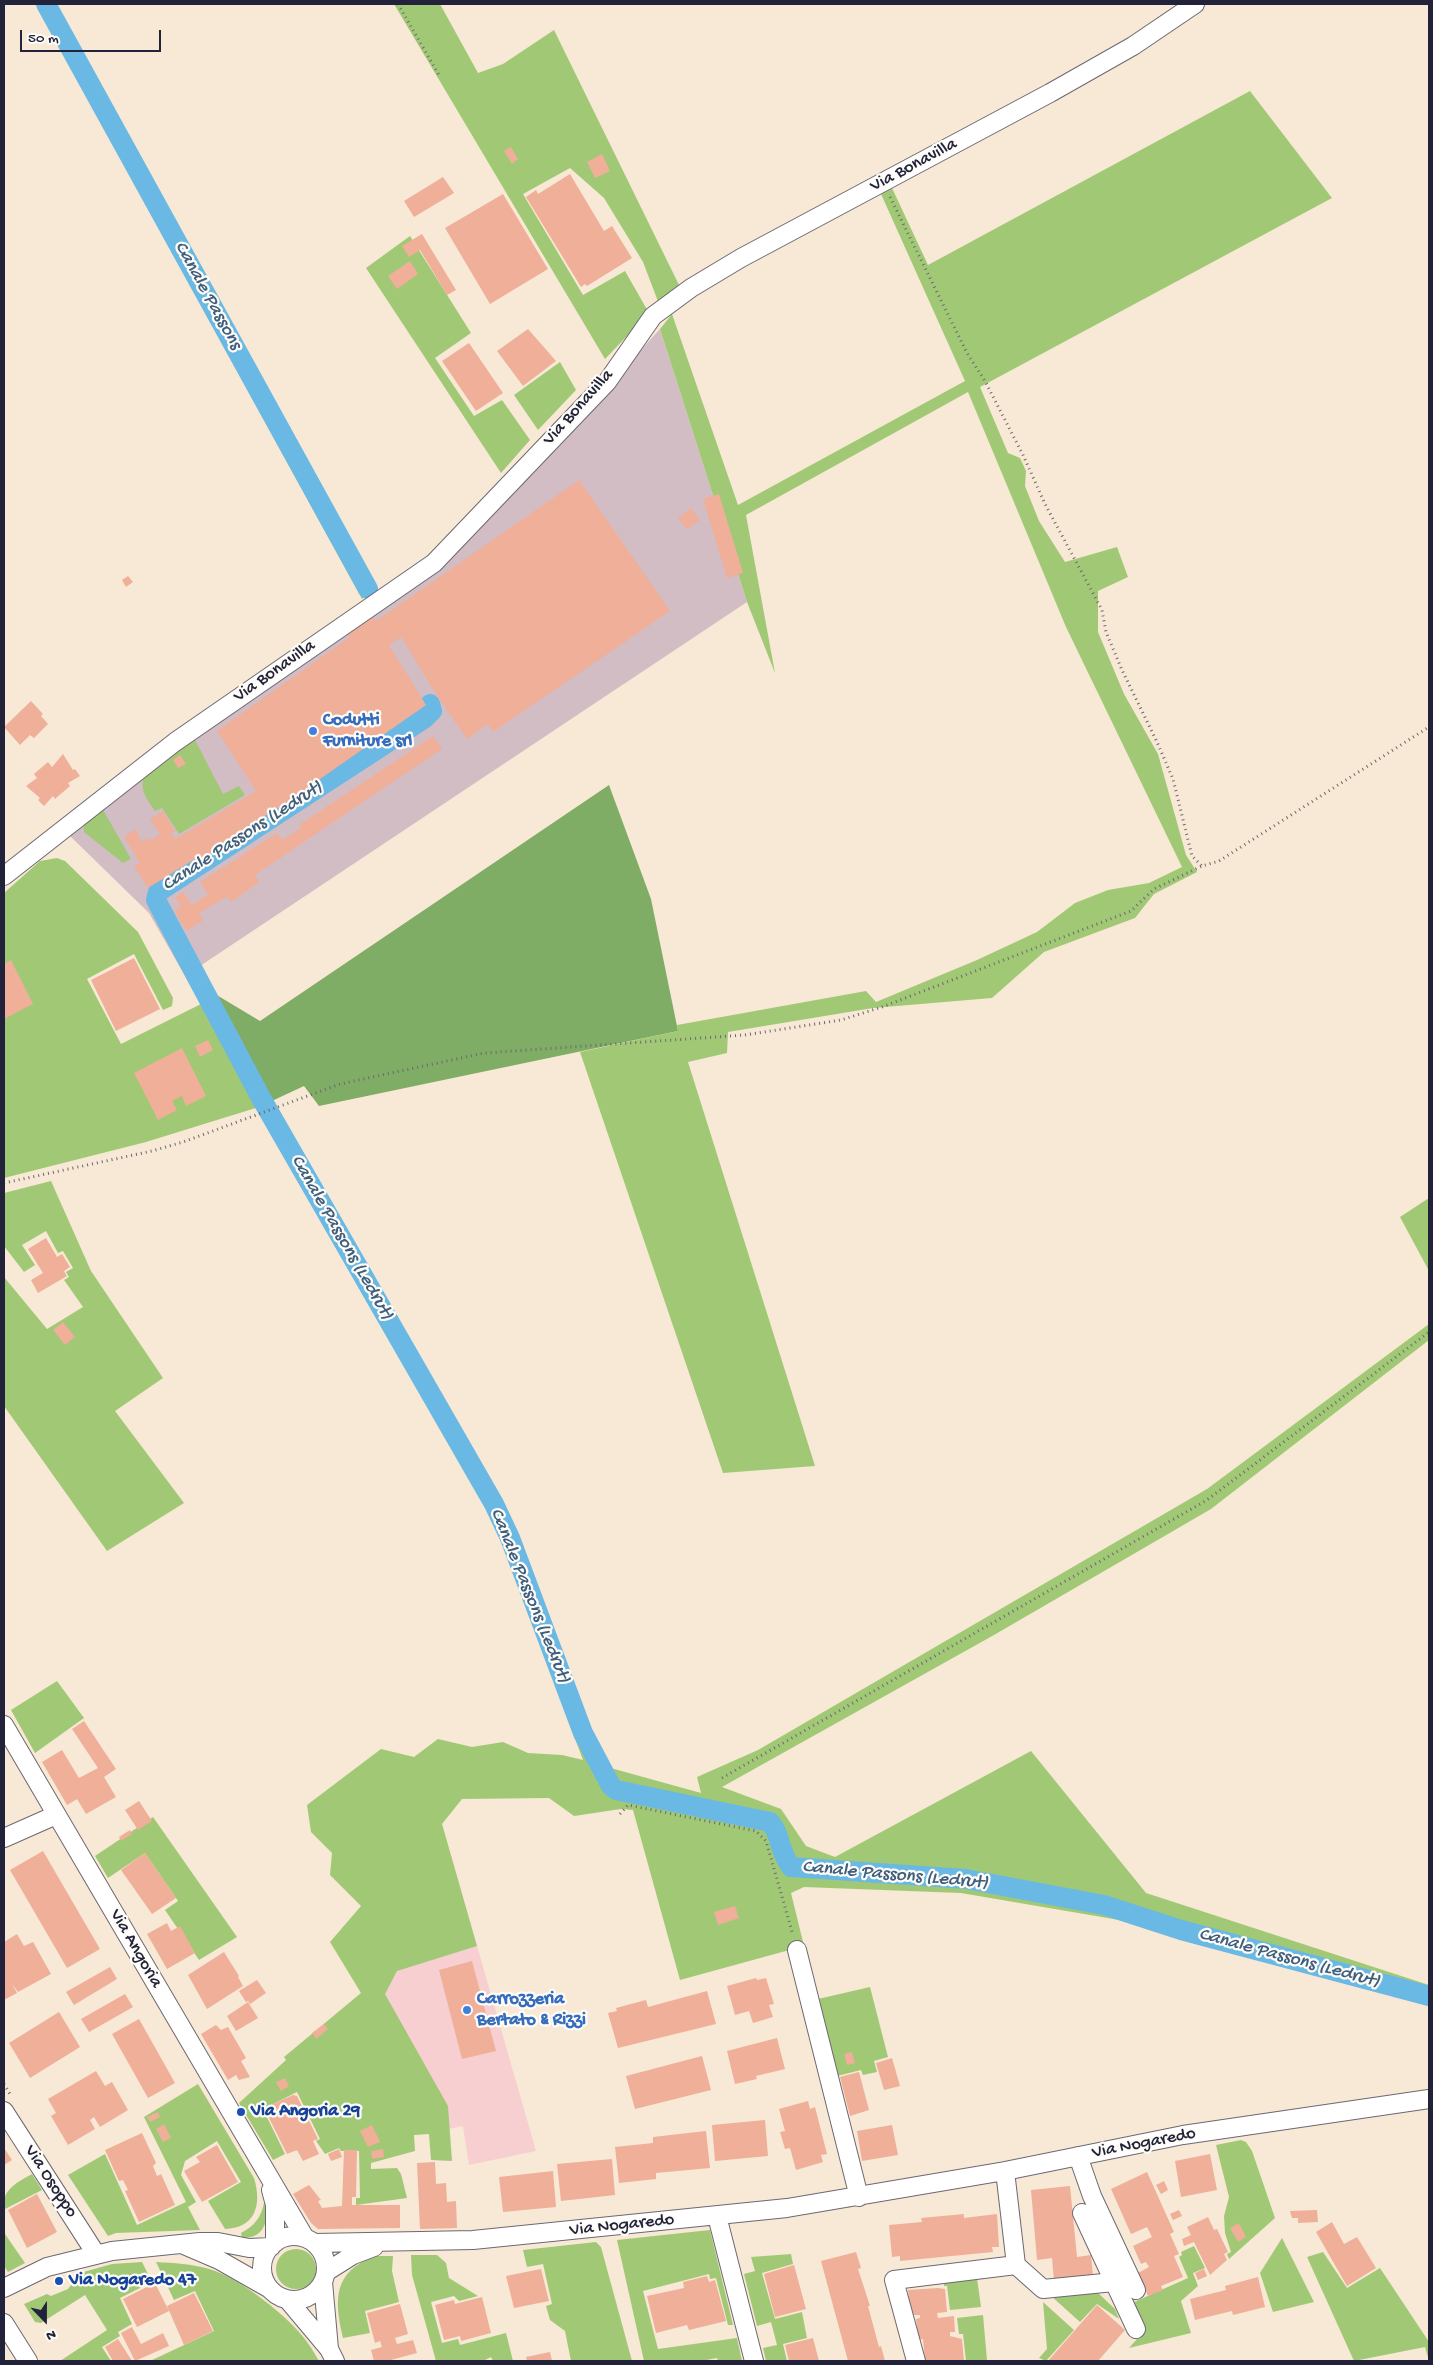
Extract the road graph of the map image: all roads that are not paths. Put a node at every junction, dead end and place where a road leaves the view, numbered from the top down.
1 (1195, 4) edge
2 (4, 876) edge
3 (4, 1725) edge
4 (56, 1815) junction
5 (4, 1838) edge
6 (797, 1950) road end
7 (1429, 2099) edge
8 (4, 2111) edge
9 (1078, 2156) junction
10 (1005, 2171) junction
11 (265, 2173) junction
12 (859, 2196) junction
13 (1082, 2213) dead end
14 (717, 2216) junction
15 (310, 2241) junction
16 (383, 2243) junction
17 (184, 2245) junction
18 (273, 2245) junction
19 (96, 2254) junction
20 (1016, 2265) junction
21 (324, 2277) junction
22 (1114, 2282) junction
23 (5, 2284) edge
24 (270, 2289) junction
25 (1136, 2290) dead end
26 (287, 2299) junction
27 (4, 2323) edge
28 (1136, 2329) dead end
29 (332, 2355) edge
30 (28, 2361) edge
31 (754, 2361) edge
32 (916, 2361) edge

1 - 2 street, Via Bonavilla
3 - 4 street, Via Angoria
4 - 5 street
4 - 11 street, Via Angoria
6 - 12 street
7 - 9 street, Via Nogaredo
8 - 19 street, Via Osoppo
9 - 10 street, Via Nogaredo
9 - 25 street
10 - 12 street, Via Nogaredo
10 - 20 street
11 - 15 street, Via Angoria
11 - 18 street, Via Angoria
12 - 14 street, Via Nogaredo
13 - 22 street
14 - 16 street, Via Nogaredo
14 - 31 street
15 - 16 street, Via Nogaredo
15 - 18 street
15 - 21 street
16 - 21 street, Via Nogaredo
17 - 18 street
17 - 19 street
17 - 24 street
18 - 24 street
19 - 23 street
20 - 22 street
20 - 32 street
21 - 26 street
21 - 29 street
22 - 28 street
24 - 26 street
26 - 29 street
27 - 30 street

